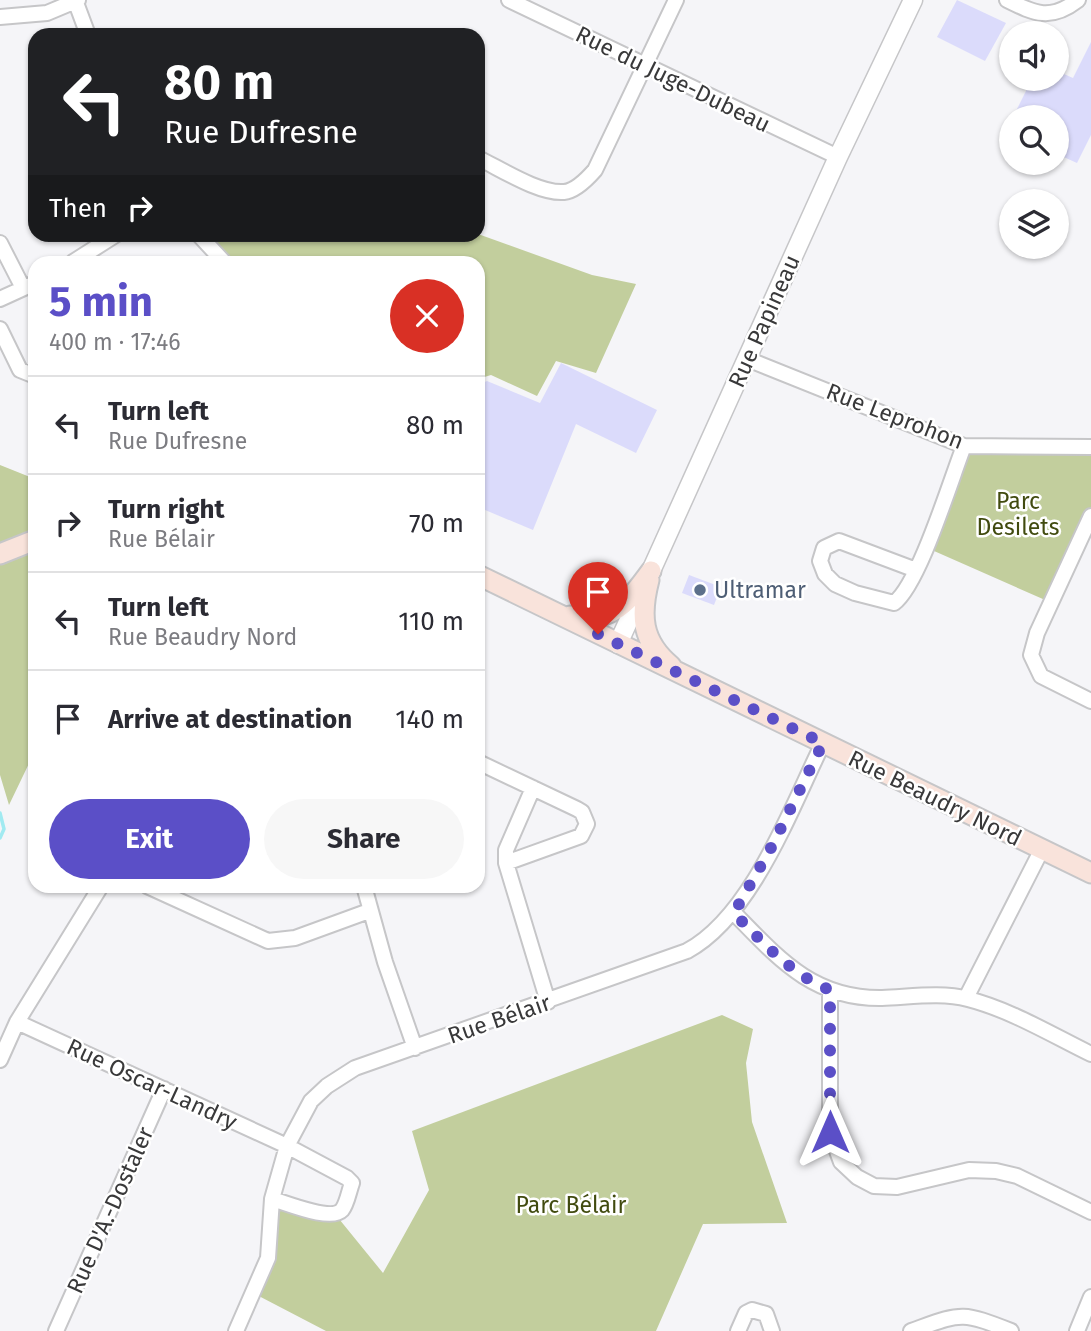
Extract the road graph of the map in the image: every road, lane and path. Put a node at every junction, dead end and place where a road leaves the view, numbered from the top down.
1 (76, 0) edge
2 (509, 0) edge
3 (676, 0) edge
4 (913, 0) edge
5 (1007, 0) edge
6 (1078, 0) edge
7 (0, 18) edge
8 (86, 28) edge
9 (645, 65) junction
10 (838, 157) junction
11 (485, 161) edge
12 (105, 242) edge
13 (205, 242) edge
14 (0, 243) edge
15 (83, 256) edge
16 (218, 256) edge
17 (28, 285) edge
18 (28, 286) edge
19 (0, 299) edge
20 (0, 329) edge
21 (747, 359) junction
22 (28, 373) edge
23 (964, 446) junction
24 (1091, 447) edge
25 (1091, 516) edge
26 (28, 543) edge
27 (0, 554) edge
28 (915, 570) junction
29 (651, 571) junction
30 (485, 578) edge
31 (538, 605) junction
32 (618, 644) junction
33 (683, 675) junction
34 (1091, 701) edge
35 (823, 743) junction
36 (485, 765) edge
37 (533, 788) junction
38 (1042, 849) junction
39 (506, 863) junction
40 (1091, 873) edge
41 (97, 893) edge
42 (162, 893) edge
43 (365, 893) edge
44 (369, 911) junction
45 (734, 913) junction
46 (830, 990) junction
47 (967, 998) junction
48 (548, 1002) junction
49 (17, 1022) junction
50 (415, 1048) junction
51 (1091, 1054) edge
52 (0, 1060) edge
53 (164, 1089) junction
54 (287, 1146) junction
55 (272, 1199) junction
56 (1091, 1212) edge
57 (1091, 1297) edge
58 (56, 1331) edge
59 (236, 1331) edge
60 (738, 1331) edge
61 (772, 1331) edge
62 (911, 1331) edge
63 (1011, 1331) edge
64 (1077, 1331) edge

1 - 7 street
1 - 8 street
2 - 9 street, Rue du Juge-Dubeau
3 - 9 street
4 - 10 street, Rue Papineau
5 - 6 street
9 - 10 street, Rue du Juge-Dubeau
9 - 11 street
10 - 21 street, Rue Papineau
12 - 15 street
13 - 16 street
14 - 17 street
18 - 19 street
20 - 22 street
21 - 23 street, Rue Leprohon
21 - 29 street, Rue Papineau
23 - 24 street, Rue Leprohon
23 - 28 street
25 - 34 street
26 - 27 main road
28 - 28 street
29 - 31 main road
29 - 32 street, Rue Papineau
29 - 33 main road
30 - 31 main road, Rue Beaudry Nord
31 - 32 main road, Rue Beaudry Nord
32 - 33 main road, Rue Beaudry Nord
33 - 35 main road, Rue Beaudry Nord
35 - 38 main road, Rue Beaudry Nord
35 - 45 street, Rue Bélair
36 - 37 street
37 - 39 street
37 - 39 street
38 - 40 main road, Rue Beaudry Nord
38 - 47 street
39 - 48 street
41 - 49 street
42 - 44 street
43 - 44 street
44 - 50 street
45 - 46 street
45 - 48 street, Rue Bélair
46 - 47 street
46 - 56 street
47 - 51 street
48 - 50 street, Rue Bélair
49 - 52 street
49 - 53 street, Rue Oscar-Landry
50 - 54 street, Rue Bélair
53 - 54 street, Rue Oscar-Landry
53 - 58 street, Rue D'A.-Dostaler
54 - 55 street, Rue Bélair
54 - 55 street, Rue Oscar-Landry
55 - 59 street, Rue Bélair
57 - 64 street
60 - 61 street
62 - 63 street

